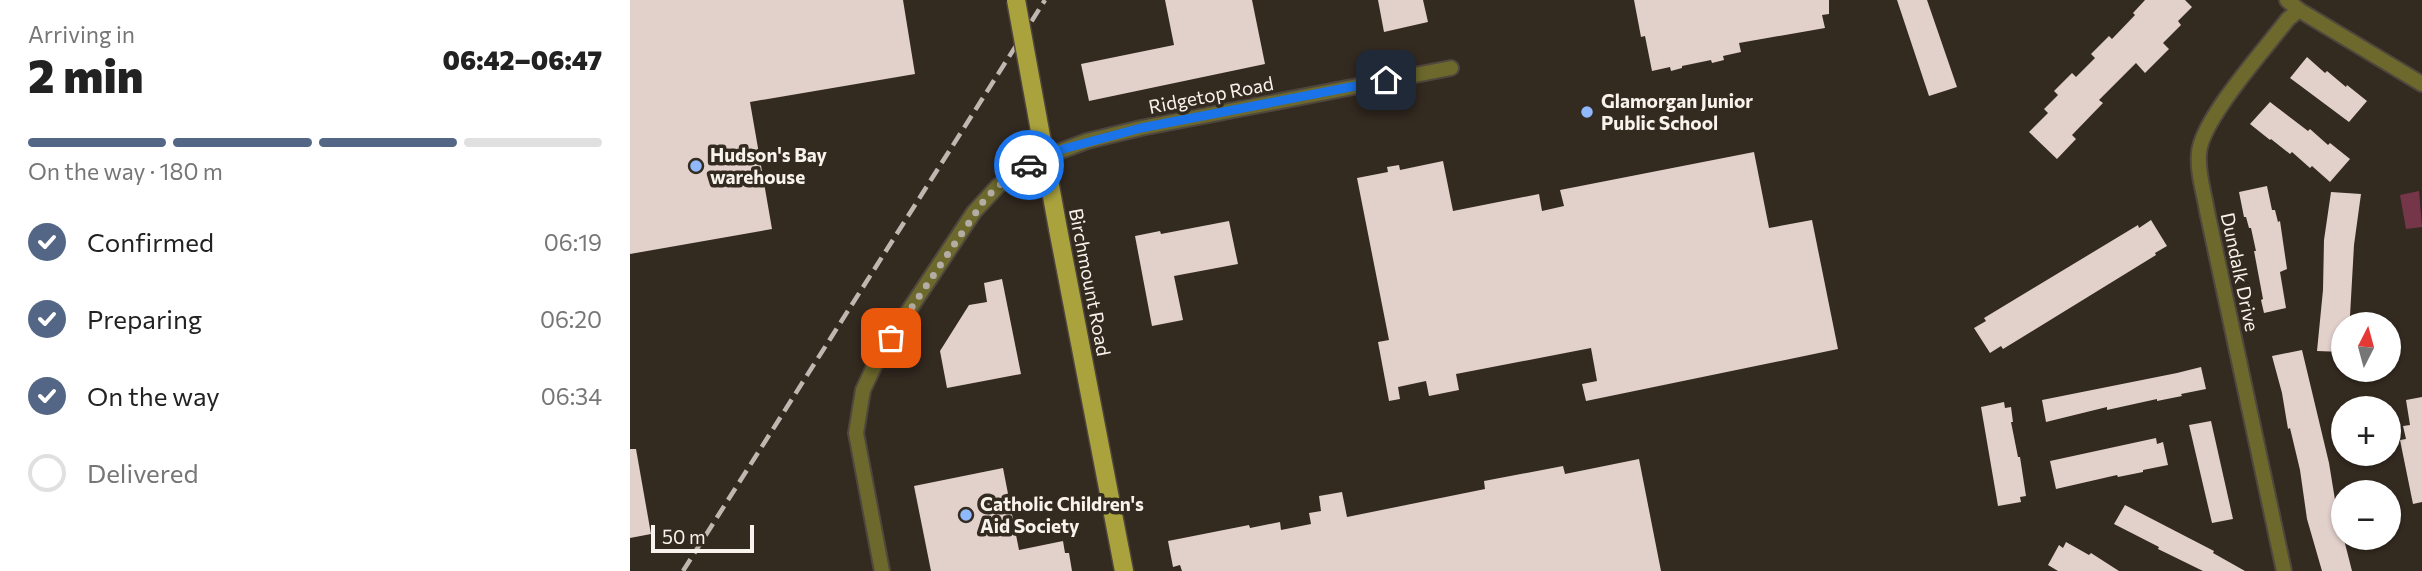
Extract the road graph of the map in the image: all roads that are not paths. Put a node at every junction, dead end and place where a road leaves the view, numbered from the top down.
1 (1016, 0) edge
2 (2287, 0) edge
3 (2299, 10) junction
4 (1451, 68) dead end
5 (2422, 84) edge
6 (882, 571) edge
7 (1124, 571) edge
8 (2284, 571) edge

1 - 7 main road, Birchmount Road, bridge
2 - 3 street
3 - 5 street
3 - 8 street, Dundalk Drive
4 - 6 street, Ridgetop Road

